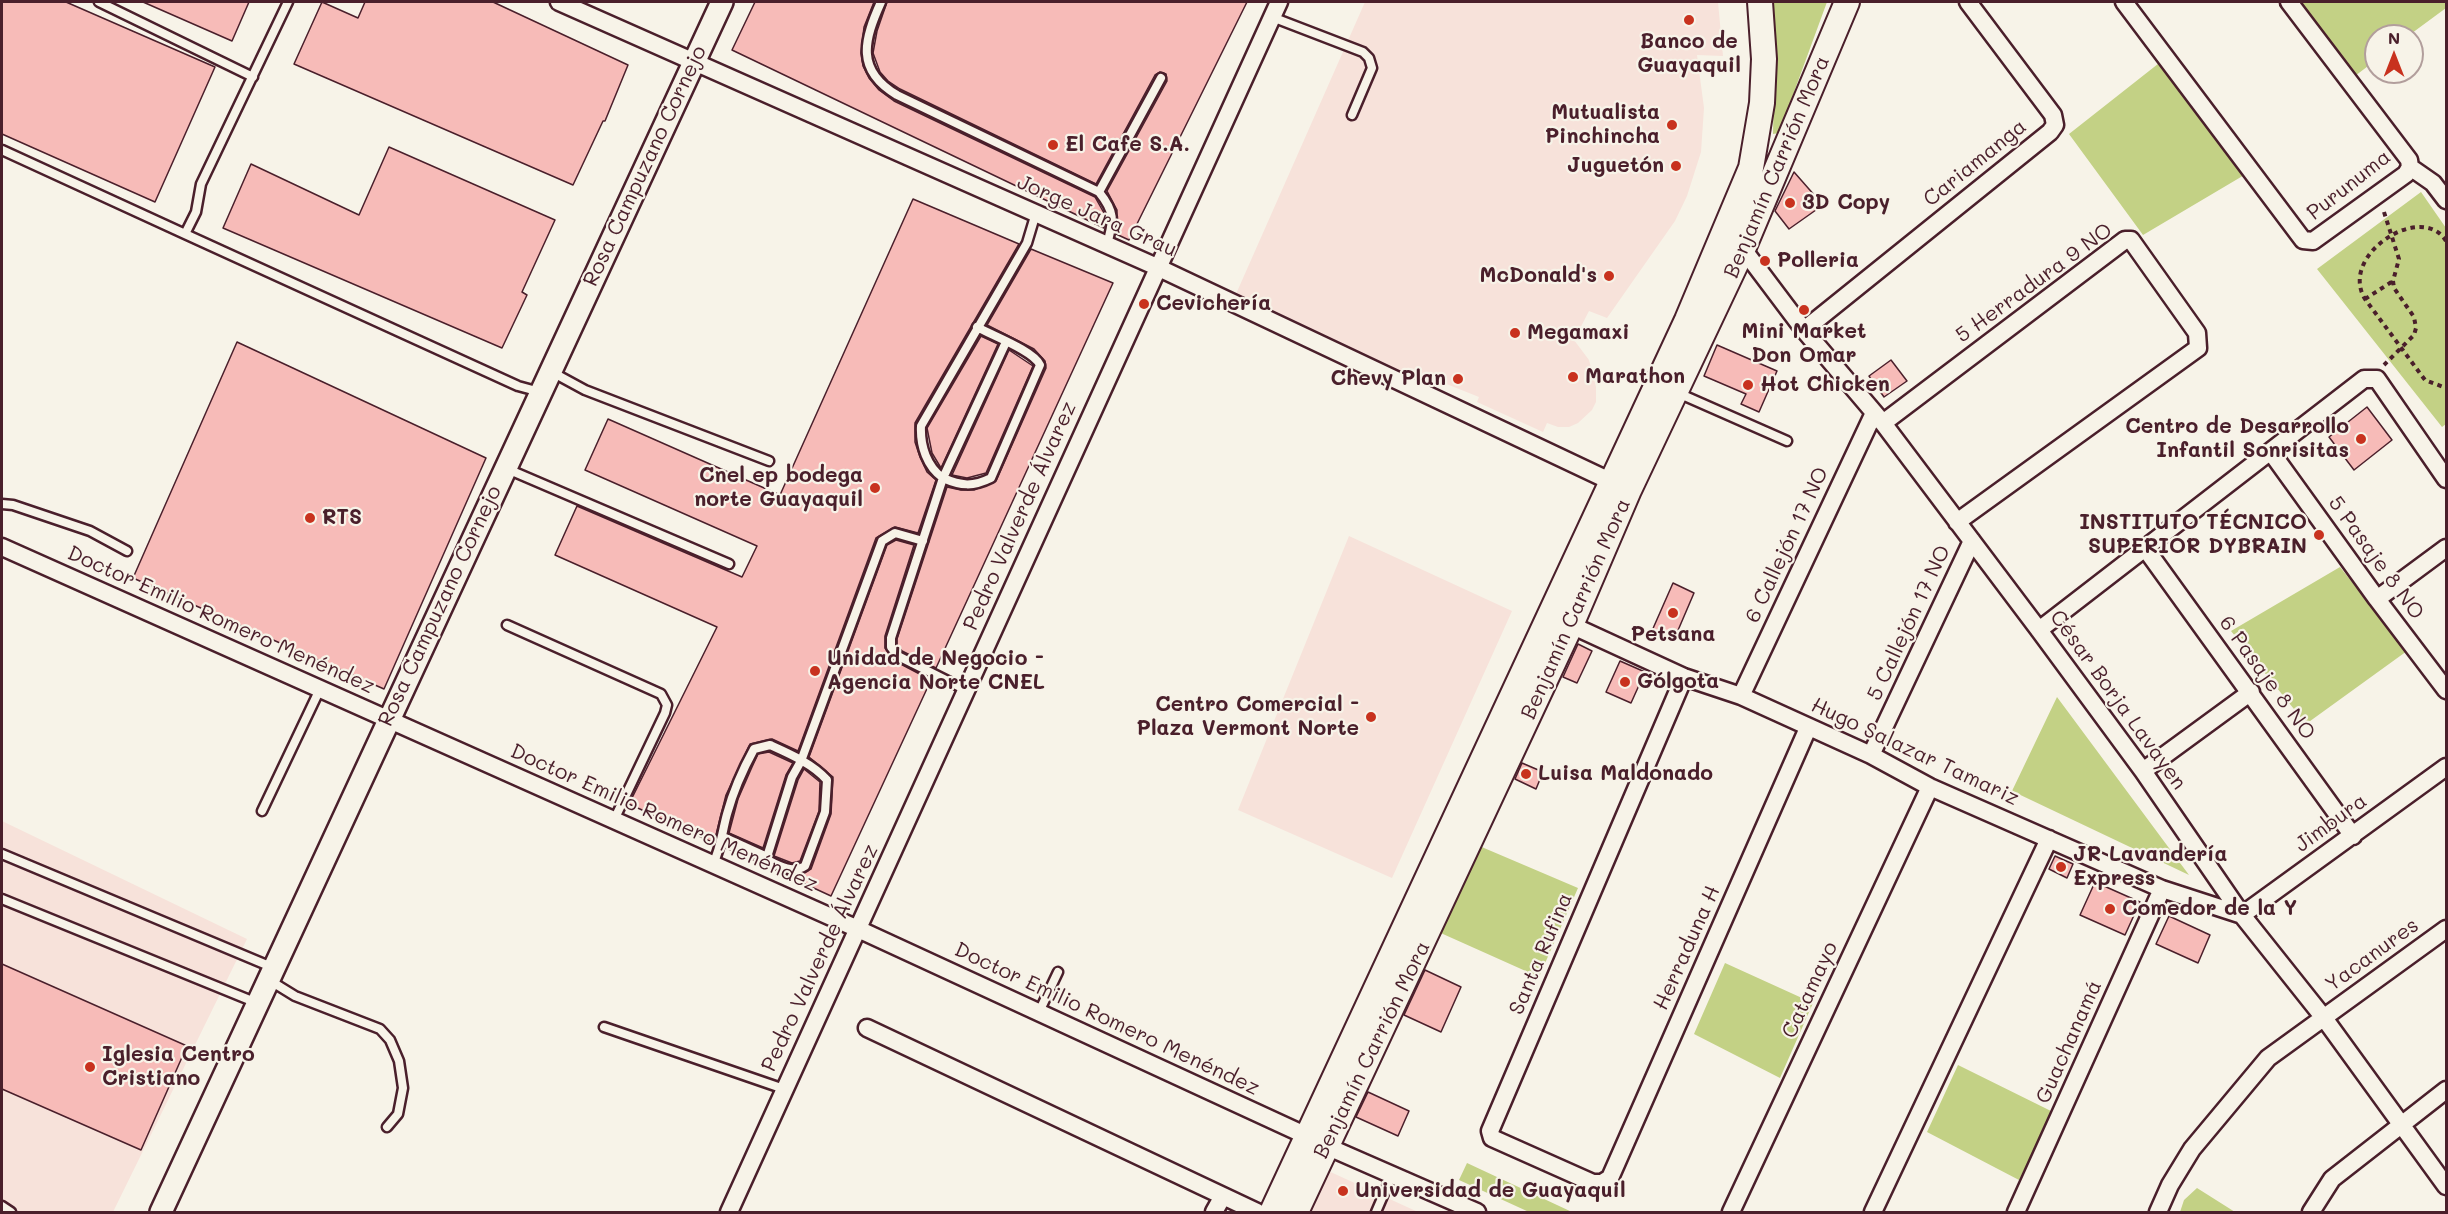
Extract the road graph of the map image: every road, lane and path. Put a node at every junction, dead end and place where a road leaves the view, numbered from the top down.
1 (99, 2) edge
2 (288, 2) edge
3 (559, 2) edge
4 (722, 2) edge
5 (881, 2) edge
6 (1760, 2) edge
7 (1847, 2) edge
8 (1968, 2) edge
9 (2124, 2) edge
10 (2289, 2) edge
11 (1276, 9) edge
12 (694, 60) junction
13 (253, 77) junction
14 (1161, 78) dead end
15 (1352, 115) dead end
16 (2, 150) edge
17 (2410, 167) junction
18 (1099, 192) junction
19 (2446, 200) edge
20 (2383, 209) dead end
21 (1036, 213) junction
22 (185, 234) junction
23 (2391, 237) junction
24 (2446, 241) edge
25 (1107, 244) junction
26 (1743, 249) junction
27 (1157, 267) junction
28 (2393, 281) junction
29 (2365, 299) junction
30 (977, 327) junction
31 (1804, 330) junction
32 (1006, 342) junction
33 (2401, 349) junction
34 (550, 370) junction
35 (2446, 388) edge
36 (540, 392) junction
37 (1675, 392) junction
38 (1878, 418) junction
39 (1787, 441) dead end
40 (2271, 452) junction
41 (769, 461) dead end
42 (504, 468) junction
43 (943, 478) junction
44 (2446, 479) edge
45 (1612, 482) junction
46 (2, 504) edge
47 (1957, 522) junction
48 (923, 541) junction
49 (1972, 541) junction
50 (2, 547) edge
51 (2145, 548) junction
52 (2446, 548) edge
53 (127, 551) dead end
54 (729, 564) dead end
55 (2377, 599) junction
56 (507, 625) dead end
57 (1571, 625) junction
58 (2039, 630) junction
59 (1684, 677) junction
60 (320, 689) junction
61 (966, 690) junction
62 (2446, 690) edge
63 (2251, 692) junction
64 (1741, 696) junction
65 (388, 720) junction
66 (1808, 728) junction
67 (1871, 755) junction
68 (801, 761) junction
69 (2446, 768) edge
70 (2143, 771) junction
71 (1930, 787) junction
72 (262, 811) dead end
73 (614, 820) junction
74 (2352, 836) junction
75 (723, 837) junction
76 (2049, 839) junction
77 (2, 854) edge
78 (767, 857) junction
79 (713, 864) junction
80 (2162, 889) junction
81 (2, 900) edge
82 (2242, 915) junction
83 (858, 929) junction
84 (2446, 929) edge
85 (1058, 972) dead end
86 (271, 974) junction
87 (258, 1003) junction
88 (1039, 1012) junction
89 (2324, 1018) junction
90 (604, 1027) dead end
91 (867, 1028) dead end
92 (784, 1089) junction
93 (2446, 1090) edge
94 (2402, 1123) junction
95 (387, 1127) dead end
96 (1316, 1141) junction
97 (1392, 1175) junction
98 (1602, 1183) joint
99 (2446, 1186) edge
100 (1222, 1196) junction
101 (2, 1206) edge
102 (11, 1212) edge
103 (161, 1212) edge
104 (729, 1212) edge
105 (1214, 1212) edge
106 (1257, 1212) edge
107 (1272, 1212) edge
108 (1296, 1212) edge
109 (1376, 1212) edge
110 (1477, 1212) edge
111 (1731, 1212) edge
112 (1873, 1212) edge
113 (2016, 1212) edge
114 (2158, 1212) edge
115 (2311, 1212) edge

1 - 13 lane
2 - 13 lane
3 - 12 street, Jorge Jara Grau
4 - 12 street, Rosa Campuzano Cornejo
5 - 18 lane
6 - 45 main road, Benjamín Carrión Mora
7 - 26 main road, Benjamín Carrión Mora
8 - 31 street, Cariamanga
9 - 17 street, Purunuma
10 - 17 street, Purunuma
11 - 15 lane
11 - 27 street, Pedro Valverde Álvarez
12 - 21 street, Jorge Jara Grau
12 - 34 street, Rosa Campuzano Cornejo
13 - 22 lane
14 - 18 lane
16 - 22 lane
17 - 19 street
18 - 25 lane
20 - 23 path
21 - 25 street, Jorge Jara Grau
21 - 30 lane
22 - 36 lane
23 - 24 path
23 - 28 path
23 - 29 path
25 - 27 street, Jorge Jara Grau
26 - 31 street, César Borja Lavayen
26 - 37 main road, Benjamín Carrión Mora
27 - 45 street, Jorge Jara Grau
27 - 61 street, Pedro Valverde Álvarez
28 - 29 path
28 - 33 path
29 - 33 path
30 - 32 lane
30 - 43 lane
31 - 38 street, César Borja Lavayen
32 - 43 lane
32 - 43 lane
33 - 35 path
34 - 36 street, Rosa Campuzano Cornejo
34 - 41 lane
36 - 42 street, Rosa Campuzano Cornejo
37 - 39 lane
37 - 57 main road, Benjamín Carrión Mora
38 - 47 street, César Borja Lavayen
38 - 47 street, 5 Herradura 9 NO
38 - 64 street, 6 Callejón 17 NO
40 - 44 street
40 - 51 street
40 - 55 street, 5 Pasaje 8 NO
42 - 54 lane
42 - 65 street, Rosa Campuzano Cornejo
43 - 48 lane
45 - 96 main road, Benjamín Carrión Mora
46 - 53 lane
47 - 49 street, César Borja Lavayen
48 - 61 lane
48 - 68 lane
49 - 58 street, César Borja Lavayen
49 - 67 street, 5 Callejón 17 NO
50 - 60 street, Doctor Emilio Romero Menéndez
51 - 58 street
51 - 63 street, 6 Pasaje 8 NO
52 - 55 street
55 - 62 street, 5 Pasaje 8 NO
56 - 73 lane
57 - 59 street, Hugo Salazar Tamariz
57 - 96 main road, Benjamín Carrión Mora
58 - 70 street, César Borja Lavayen
59 - 64 street, Hugo Salazar Tamariz
59 - 98 street, Santa Rufina
60 - 65 street, Doctor Emilio Romero Menéndez
60 - 72 lane
61 - 83 street, Pedro Valverde Álvarez
63 - 70 street
63 - 74 street, 6 Pasaje 8 NO
64 - 66 street, Hugo Salazar Tamariz
65 - 73 street, Doctor Emilio Romero Menéndez
65 - 86 street, Rosa Campuzano Cornejo
66 - 67 street, Hugo Salazar Tamariz
66 - 98 street, Herraduna H
67 - 71 street, Hugo Salazar Tamariz
68 - 75 lane
68 - 78 lane
68 - 78 lane
69 - 74 street, Jimbura
70 - 82 street, César Borja Lavayen
71 - 76 street, Hugo Salazar Tamariz
71 - 111 street, Catamayo
73 - 79 street, Doctor Emilio Romero Menéndez
74 - 82 street, Jimbura
75 - 78 lane
75 - 79 lane
76 - 80 street, Hugo Salazar Tamariz
76 - 112 street
77 - 86 lane
79 - 83 street, Doctor Emilio Romero Menéndez
80 - 82 street, Hugo Salazar Tamariz
80 - 113 street, Guachanamá
81 - 87 lane
82 - 89 street, César Borja Lavayen
83 - 88 street, Doctor Emilio Romero Menéndez
83 - 92 street, Pedro Valverde Álvarez
84 - 89 street, Yacanures
85 - 88 lane
86 - 87 street, Rosa Campuzano Cornejo
86 - 95 lane
87 - 103 street, Rosa Campuzano Cornejo
88 - 96 street, Doctor Emilio Romero Menéndez
89 - 94 street, César Borja Lavayen
89 - 114 street
90 - 92 lane
91 - 100 street
92 - 104 street, Pedro Valverde Álvarez
93 - 94 street
94 - 99 street, César Borja Lavayen
94 - 115 street
96 - 97 street, Doctor Emilio Romero Menéndez
96 - 107 main road, Benjamín Carrión Mora
96 - 108 main road, Benjamín Carrión Mora
97 - 109 lane
97 - 110 street, Doctor Emilio Romero Menéndez
100 - 105 street
100 - 106 street
101 - 102 lane

